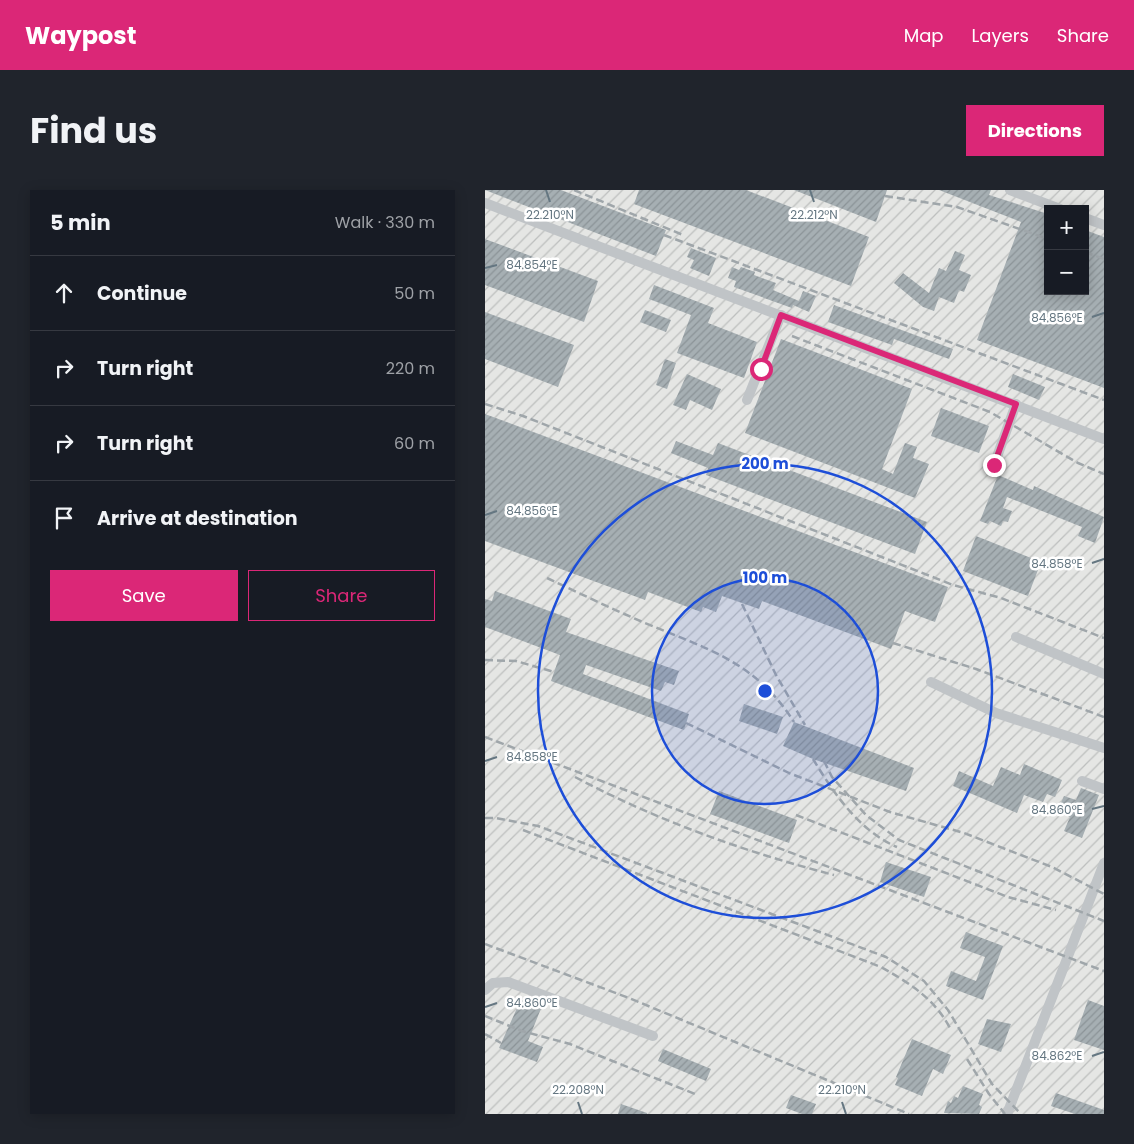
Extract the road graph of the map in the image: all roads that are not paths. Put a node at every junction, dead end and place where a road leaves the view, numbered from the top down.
1 (1010, 190) edge
2 (485, 203) edge
3 (1049, 205) edge
4 (1089, 220) edge
5 (1104, 226) edge
6 (781, 315) junction
7 (747, 400) dead end
8 (1016, 404) junction
9 (1104, 438) edge
10 (994, 465) dead end
11 (1017, 637) dead end
12 (1104, 674) edge
13 (931, 682) dead end
14 (1104, 748) edge
15 (1082, 781) dead end
16 (1104, 789) edge
17 (1104, 862) edge
18 (485, 990) edge
19 (653, 1036) dead end
20 (1007, 1114) edge

1 - 3 street
2 - 6 street
4 - 5 street
6 - 7 street
6 - 8 street
8 - 9 street
8 - 10 street
11 - 12 street
13 - 14 street
15 - 16 street
17 - 20 street
18 - 19 street

